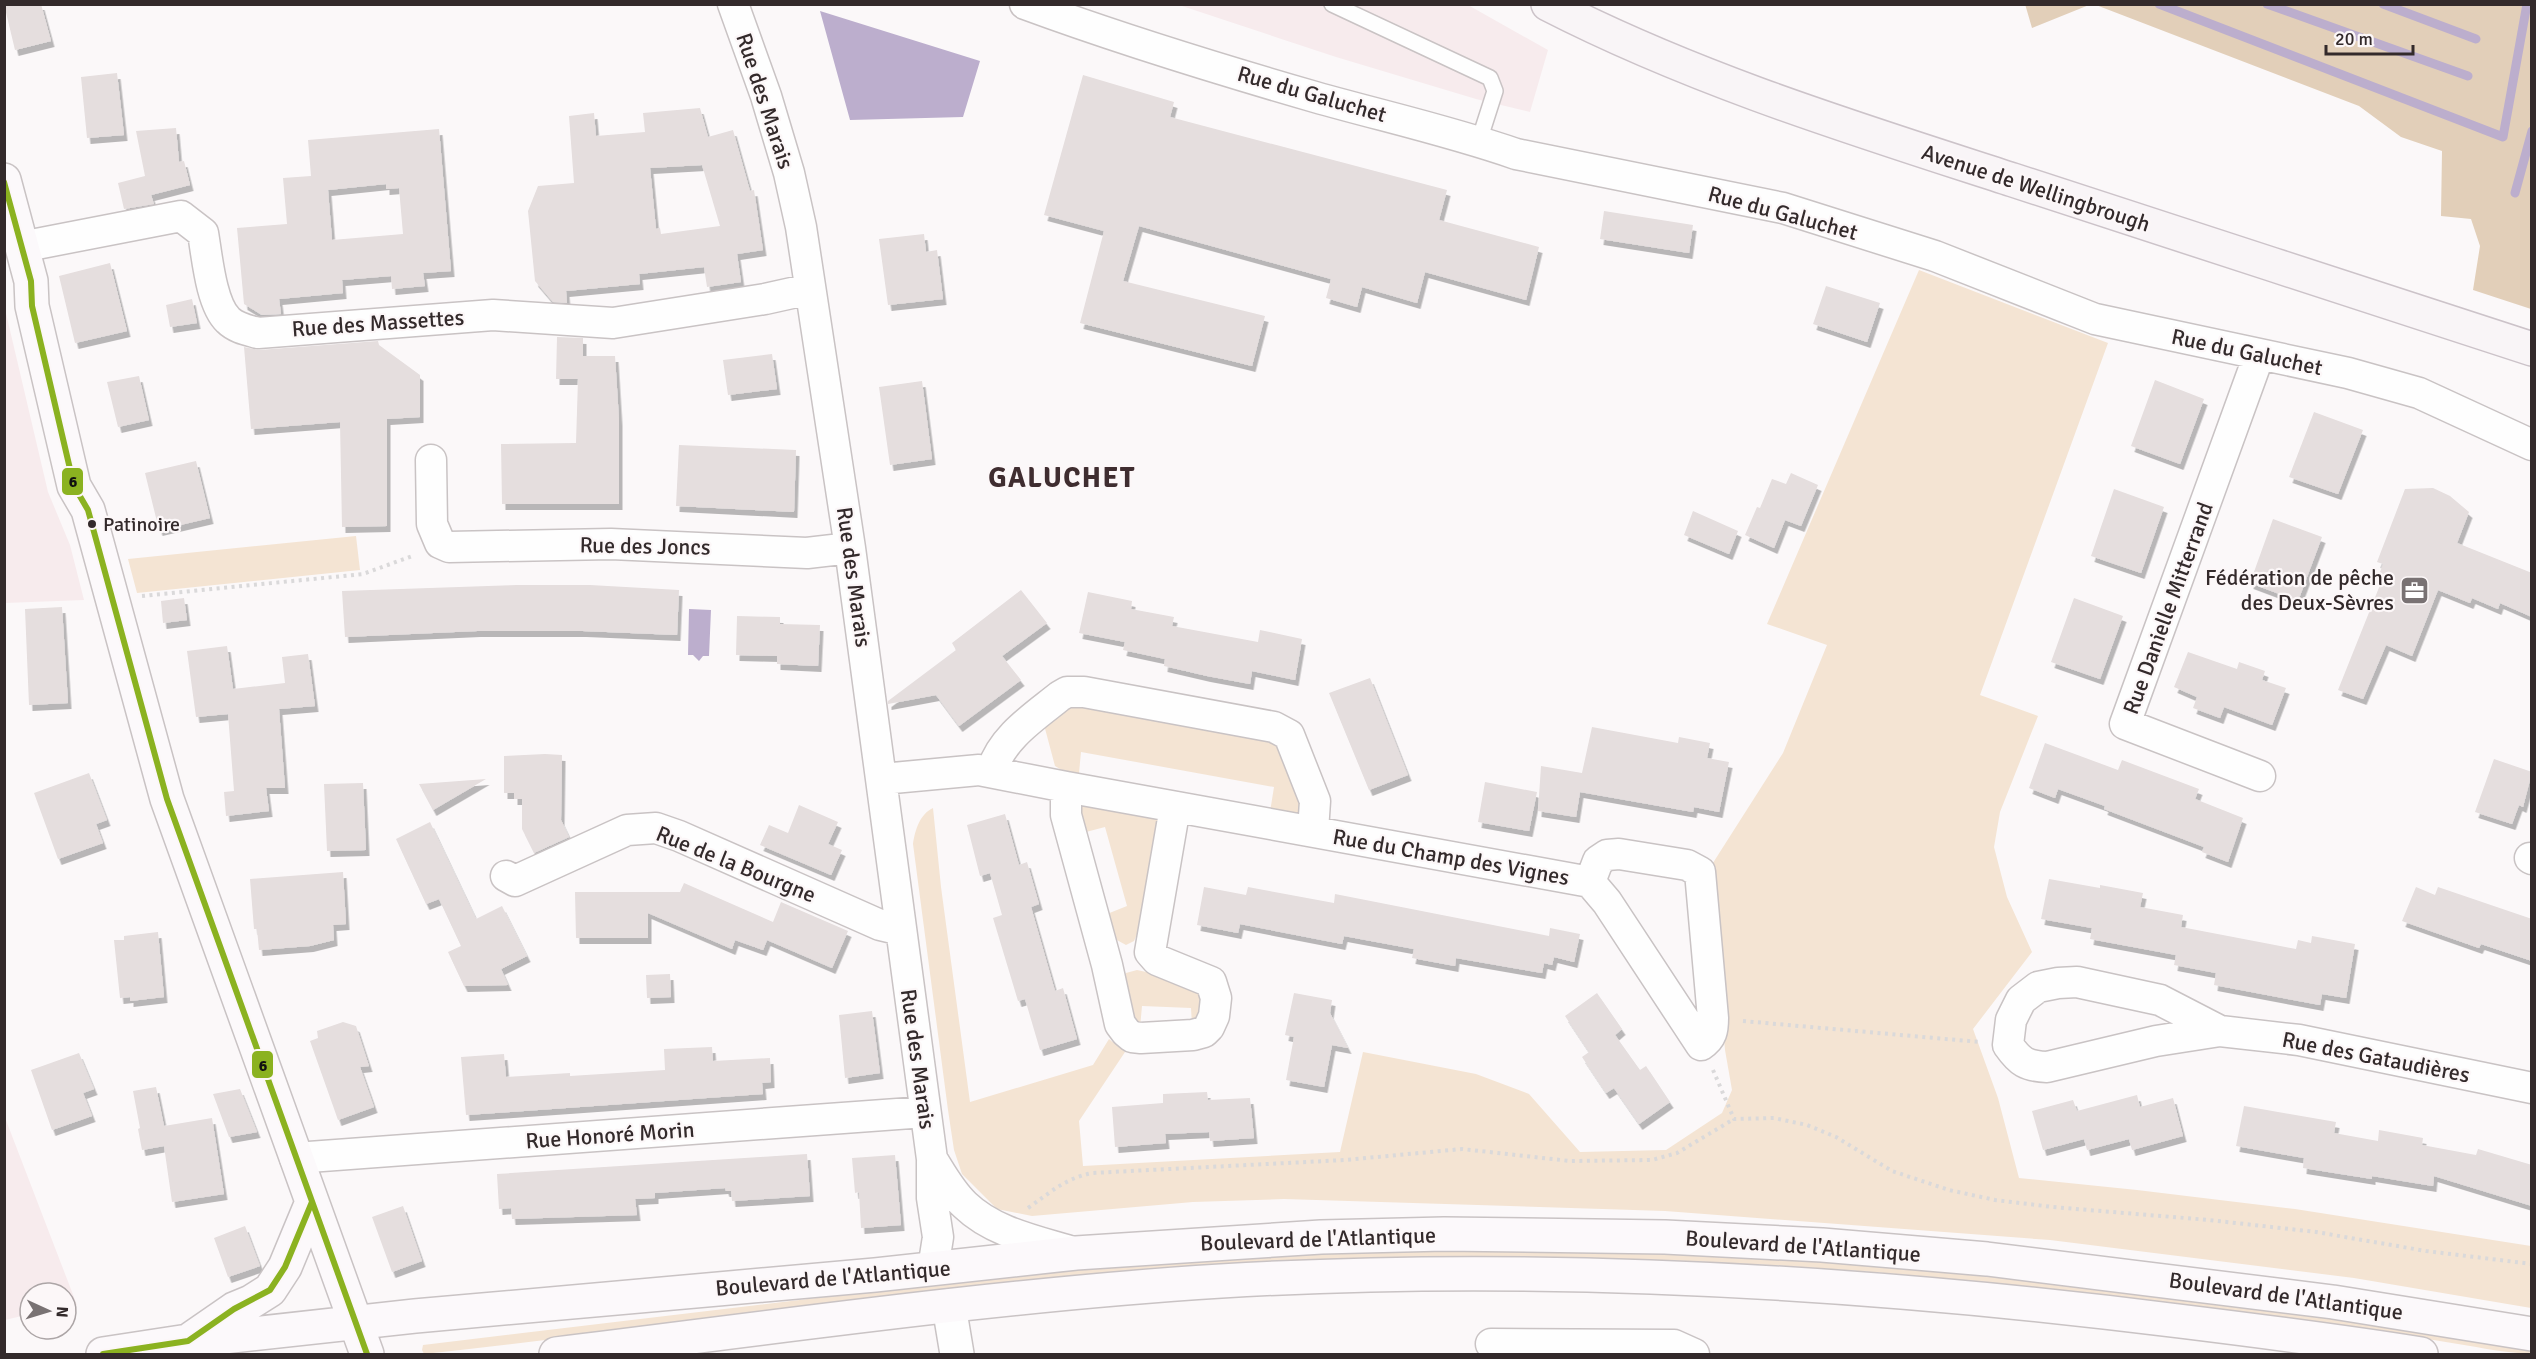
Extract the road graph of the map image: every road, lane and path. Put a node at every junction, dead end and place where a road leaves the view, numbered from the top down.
1 (733, 4) edge
2 (1025, 4) edge
3 (1332, 4) edge
4 (1548, 4) edge
5 (1479, 141) junction
6 (4, 180) edge
7 (21, 247) junction
8 (810, 289) junction
9 (2532, 349) edge
10 (2259, 356) junction
11 (2532, 445) edge
12 (431, 460) dead end
13 (440, 543) junction
14 (850, 548) junction
15 (114, 604) junction
16 (992, 771) junction
17 (2260, 776) dead end
18 (882, 779) junction
19 (1066, 787) junction
20 (1175, 807) junction
21 (1313, 831) junction
22 (506, 876) dead end
23 (1590, 882) junction
24 (901, 930) junction
25 (1150, 952) junction
26 (1107, 965) junction
27 (1707, 1031) junction
28 (2220, 1031) junction
29 (2008, 1045) junction
30 (2532, 1088) edge
31 (925, 1112) junction
32 (1734, 1119) junction
33 (296, 1158) junction
34 (932, 1159) junction
35 (312, 1202) junction
36 (986, 1222) junction
37 (1076, 1253) junction
38 (2532, 1264) edge
39 (933, 1269) junction
40 (949, 1306) junction
41 (355, 1322) junction
42 (2532, 1334) edge
43 (188, 1341) junction
44 (1491, 1344) dead end
45 (103, 1354) edge
46 (367, 1354) edge
47 (556, 1354) edge
48 (957, 1354) edge
49 (1694, 1354) edge
50 (2421, 1354) edge

1 - 8 street, Rue des Marais
2 - 5 street, Rue du Galuchet
3 - 5 lane
4 - 9 main road, Avenue de Wellingbrough
5 - 10 street, Rue du Galuchet
6 - 7 main road
7 - 8 street, Rue des Massettes
7 - 15 main road
8 - 14 street, Rue des Marais
10 - 11 street, Rue du Galuchet
10 - 17 street, Rue Danielle Mitterrand
12 - 13 street
13 - 14 street, Rue des Joncs
13 - 15 path
14 - 18 street, Rue des Marais
15 - 33 main road
16 - 18 street, Rue du Champ des Vignes
16 - 19 street, Rue du Champ des Vignes
16 - 21 street, Rue du Champ des Vignes
18 - 24 street, Rue des Marais
19 - 20 street, Rue du Champ des Vignes
19 - 26 street
20 - 21 street, Rue du Champ des Vignes
20 - 25 street
21 - 23 street, Rue du Champ des Vignes
22 - 24 street, Rue de la Bourgne
23 - 27 street, Rue du Champ des Vignes
23 - 27 street, Rue du Champ des Vignes
24 - 31 street, Rue des Marais
25 - 26 street
25 - 26 street
27 - 29 path
27 - 32 path
28 - 29 street, Rue des Gataudières
28 - 29 street, Rue des Gataudières
28 - 30 street, Rue des Gataudières
31 - 33 street, Rue Honoré Morin
31 - 34 street, Rue des Marais
32 - 36 path
32 - 38 path
33 - 35 main road
34 - 36 street, Rue des Marais
34 - 39 street, Rue des Marais
35 - 41 main road
35 - 43 main road
36 - 37 street, Rue des Marais
37 - 39 main road, Boulevard de l'Atlantique
37 - 42 main road, Boulevard de l'Atlantique
39 - 41 main road, Boulevard de l'Atlantique
40 - 47 main road, Boulevard de l'Atlantique
40 - 48 street
40 - 50 main road, Boulevard de l'Atlantique
41 - 43 main road, Boulevard de l'Atlantique
41 - 46 main road
43 - 45 main road, Boulevard de l'Atlantique
44 - 49 street

